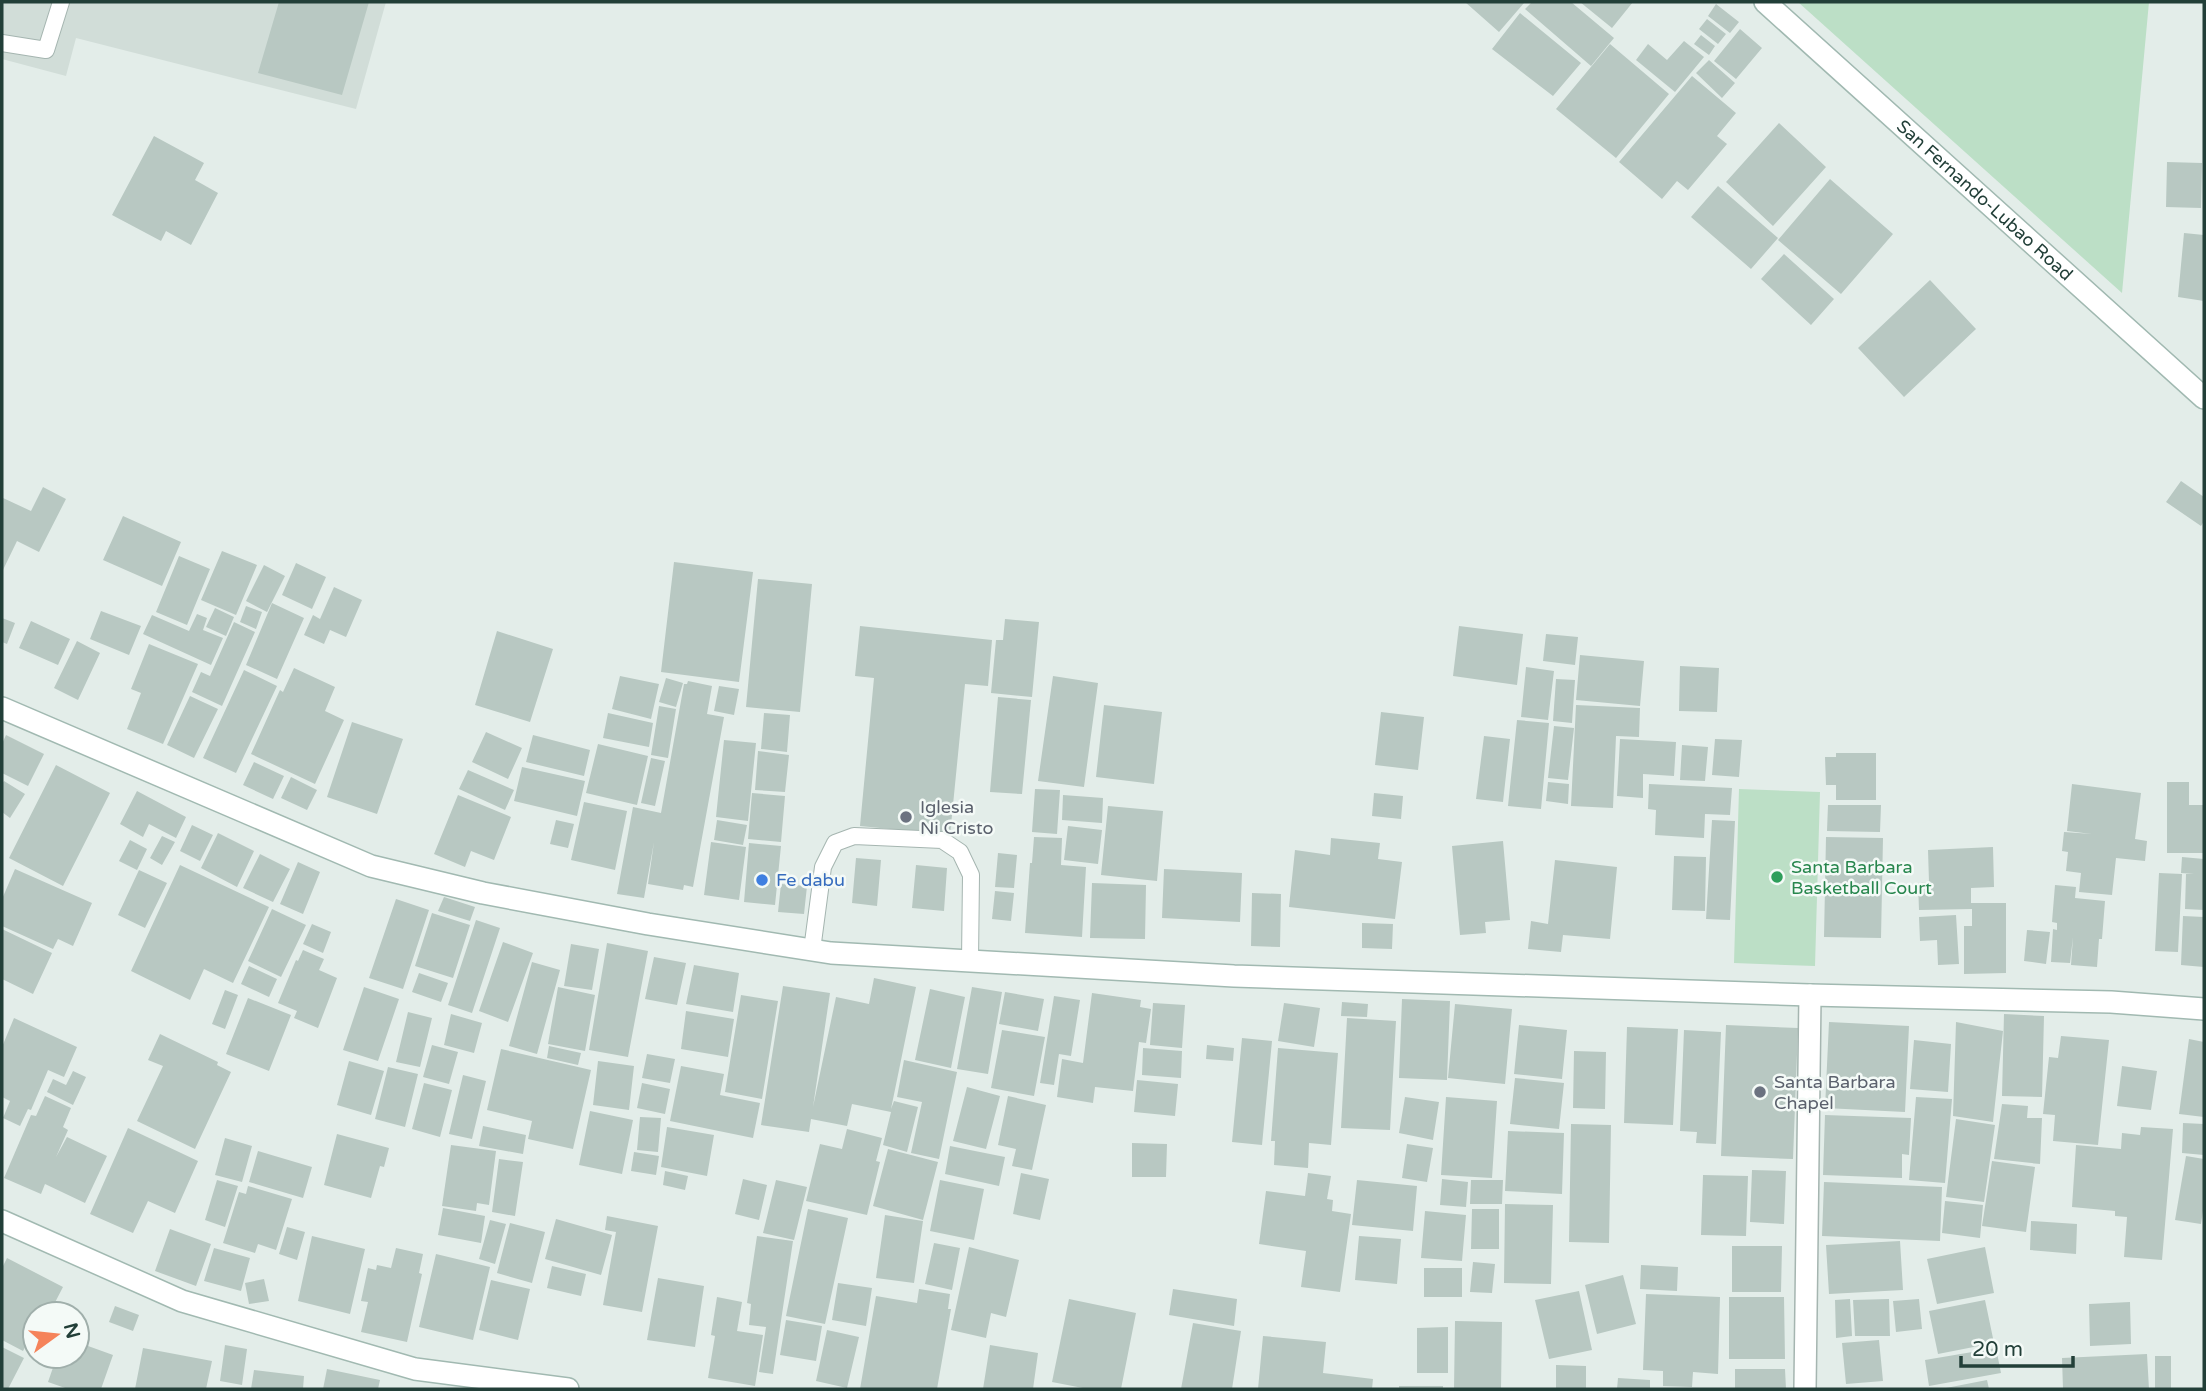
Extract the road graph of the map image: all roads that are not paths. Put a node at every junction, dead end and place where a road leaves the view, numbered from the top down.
1 (61, 2) edge
2 (1765, 2) edge
3 (2, 43) edge
4 (2204, 398) edge
5 (2, 708) edge
6 (812, 950) junction
7 (970, 961) junction
8 (1810, 995) junction
9 (2204, 1009) edge
10 (2, 1221) edge
11 (568, 1389) edge
12 (1805, 1389) edge

1 - 3 lane
2 - 4 street, San Fernando-Lubao Road
5 - 6 street
6 - 7 street
6 - 7 lane
7 - 8 street
8 - 9 street
8 - 12 street
10 - 11 street

